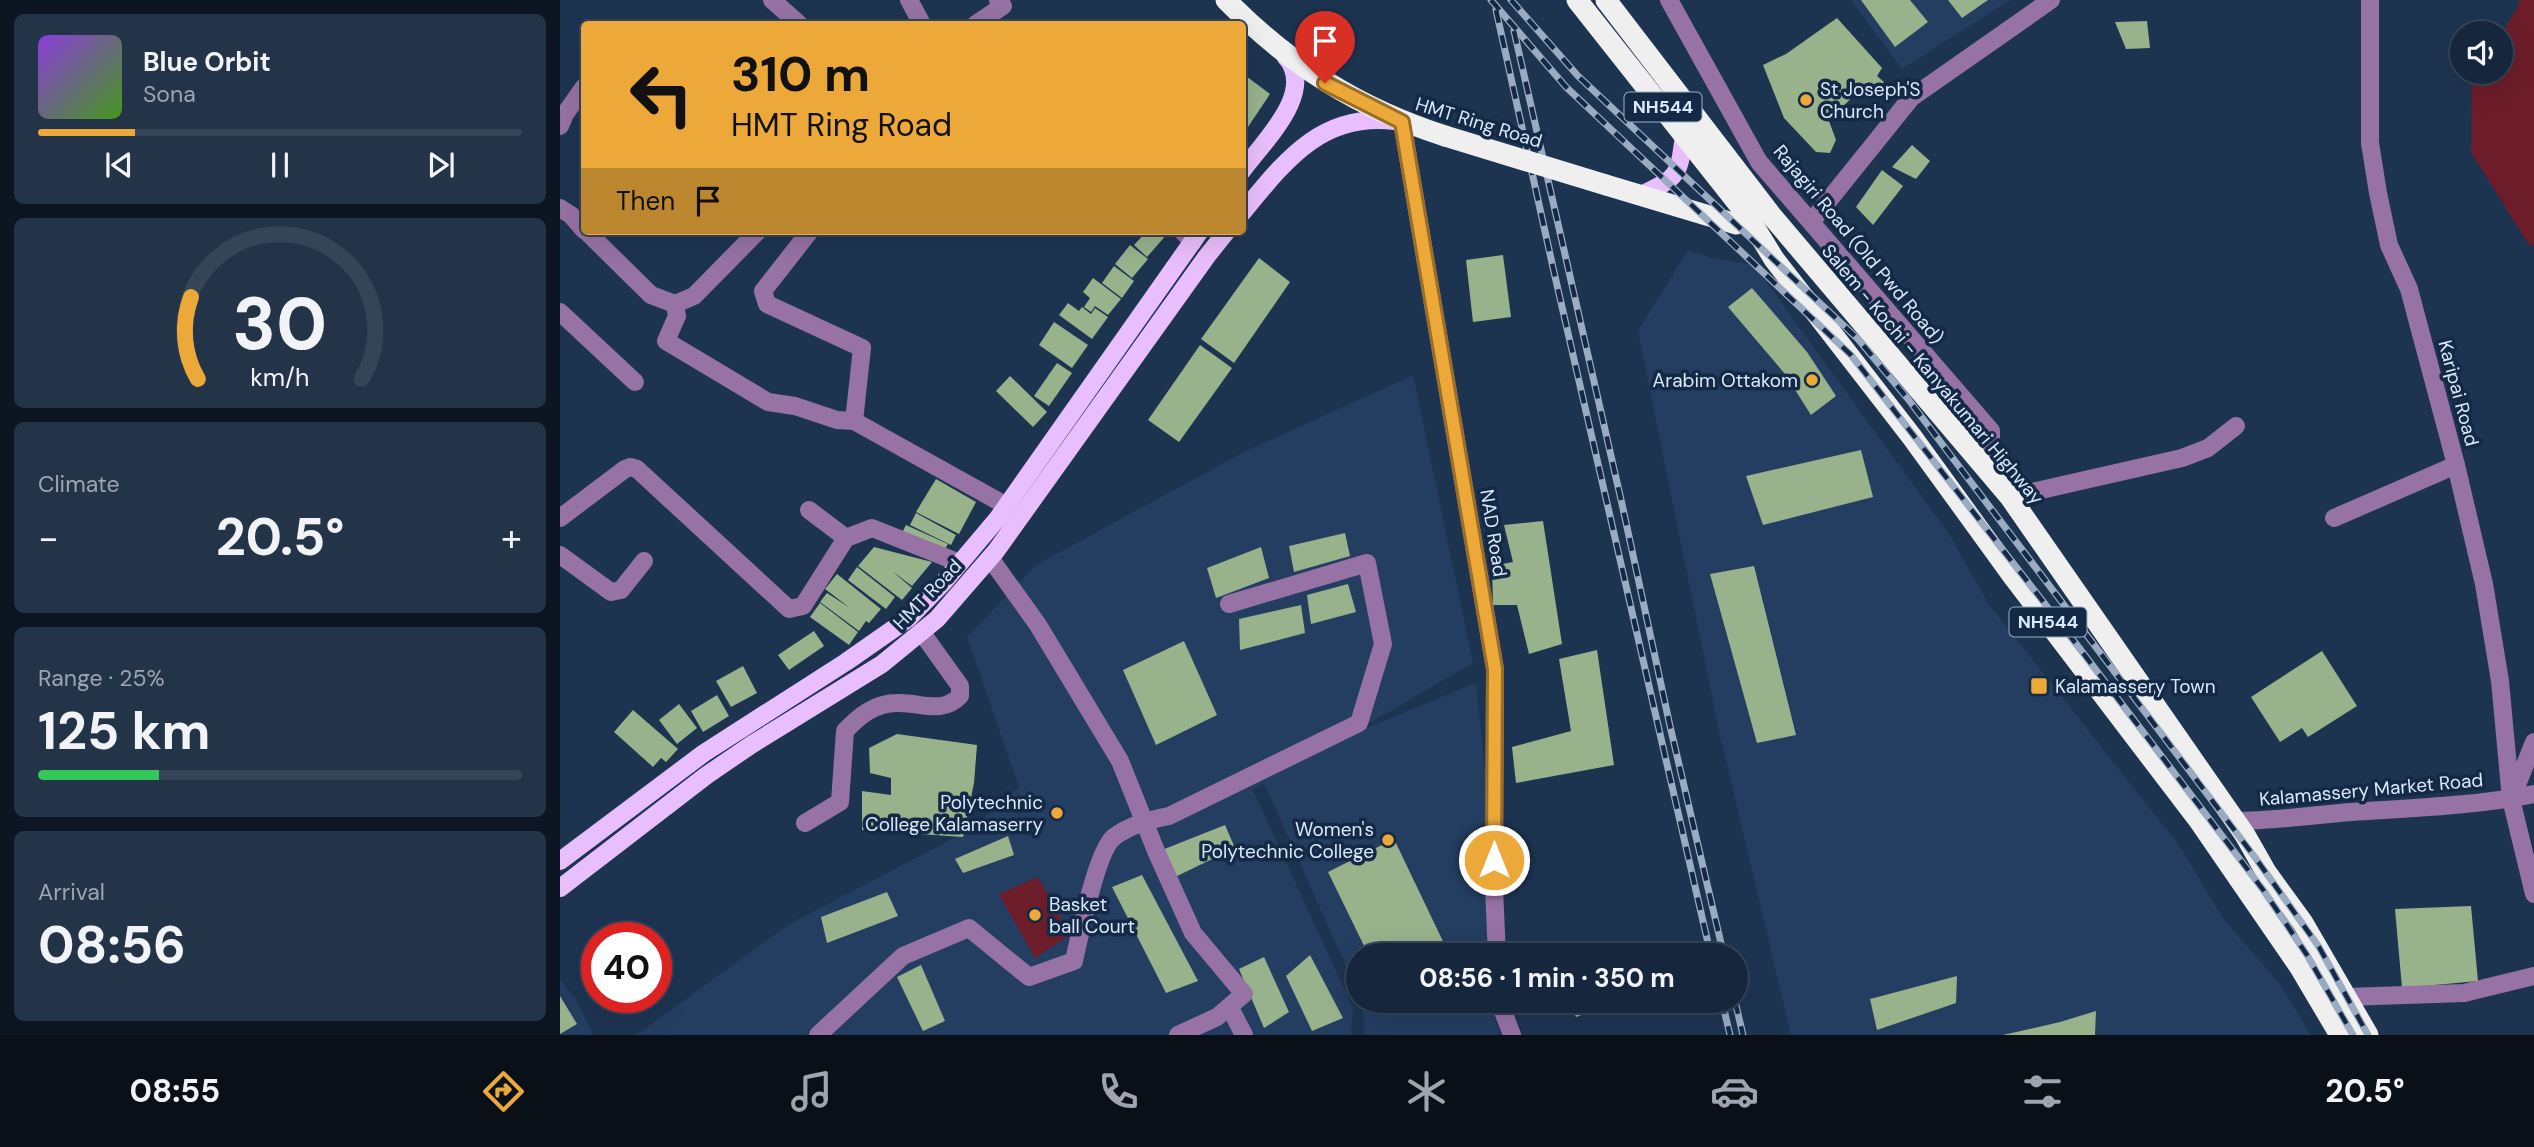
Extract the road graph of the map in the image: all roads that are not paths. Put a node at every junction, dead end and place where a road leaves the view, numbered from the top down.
1 (772, 0) edge
2 (909, 0) edge
3 (998, 0) edge
4 (1226, 0) edge
5 (1577, 0) edge
6 (1606, 0) edge
7 (1670, 0) edge
8 (2051, 0) edge
9 (2370, 0) edge
10 (796, 21) edge
11 (920, 21) edge
12 (980, 21) edge
13 (1276, 45) junction
14 (581, 91) edge
15 (1402, 122) junction
16 (560, 126) edge
17 (1684, 135) junction
18 (1246, 166) edge
19 (1716, 174) junction
20 (1740, 175) junction
21 (1641, 195) junction
22 (560, 208) edge
23 (1246, 208) edge
24 (1747, 215) junction
25 (1812, 221) junction
26 (581, 226) edge
27 (590, 235) edge
28 (754, 235) edge
29 (807, 235) edge
30 (1191, 235) edge
31 (1224, 235) edge
32 (675, 304) junction
33 (560, 312) edge
34 (635, 382) dead end
35 (854, 421) junction
36 (2236, 426) dead end
37 (2456, 465) junction
38 (1991, 473) junction
39 (2010, 497) junction
40 (1007, 506) junction
41 (809, 510) dead end
42 (560, 518) edge
43 (2334, 518) dead end
44 (846, 538) junction
45 (560, 555) edge
46 (990, 558) junction
47 (644, 561) dead end
48 (961, 563) junction
49 (1229, 604) dead end
50 (922, 632) junction
51 (2534, 742) edge
52 (2534, 794) edge
53 (2511, 799) junction
54 (1143, 821) junction
55 (2234, 821) junction
56 (805, 823) dead end
57 (560, 862) edge
58 (560, 888) edge
59 (2534, 894) edge
60 (1496, 943) edge
61 (2534, 976) edge
62 (2347, 997) junction
63 (1230, 1007) junction
64 (1504, 1013) edge
65 (818, 1035) edge
66 (1178, 1035) edge
67 (1244, 1035) edge
68 (1512, 1035) edge
69 (2340, 1035) edge
70 (2368, 1035) edge

1 - 10 street
2 - 11 street
3 - 12 street
4 - 13 highway, HMT Ring Road
5 - 17 highway, NH544
6 - 20 highway, Salem - Kochi - Kanyakumari Highway / NH544
7 - 25 street, Rajagiri Road (Old Pwd Road)
8 - 25 street
9 - 37 street, Karipai Road
13 - 15 highway, HMT Ring Road
13 - 18 main road
14 - 16 street
15 - 21 highway, HMT Ring Road, bridge
15 - 23 main road
15 - 60 street, NAD Road
17 - 19 highway, NH544
17 - 21 main road
19 - 20 highway
19 - 24 highway, NH544
20 - 38 highway, Salem - Kochi - Kanyakumari Highway / NH544
21 - 24 highway, HMT Ring Road
22 - 26 street
24 - 69 highway, NH544
25 - 38 street, Rajagiri Road (Old Pwd Road)
27 - 32 street
28 - 32 street
29 - 35 street
30 - 40 main road, HMT Road
31 - 46 main road, HMT Road
32 - 35 street
33 - 34 street
35 - 40 street
36 - 39 street
37 - 43 street
37 - 53 street, Karipai Road
38 - 39 highway, Salem - Kochi - Kanyakumari Highway / NH544
39 - 55 highway, Salem - Kochi - Kanyakumari Highway / NH544
40 - 48 main road, HMT Road
41 - 44 street
42 - 44 street
44 - 48 street
45 - 47 street
46 - 50 main road, HMT Road
46 - 54 street
48 - 57 main road, HMT Road
49 - 54 street
50 - 56 street
50 - 58 main road, HMT Road
51 - 53 street
52 - 53 street, Kalamassery Market Road
53 - 55 street, Kalamassery Market Road
53 - 59 street, Karipai Road
54 - 63 street
54 - 65 street
55 - 62 highway, Salem - Kochi - Kanyakumari Highway / NH544
61 - 62 street
62 - 70 highway, Salem - Kochi - Kanyakumari Highway / NH544
63 - 66 street
63 - 67 street
64 - 68 street

